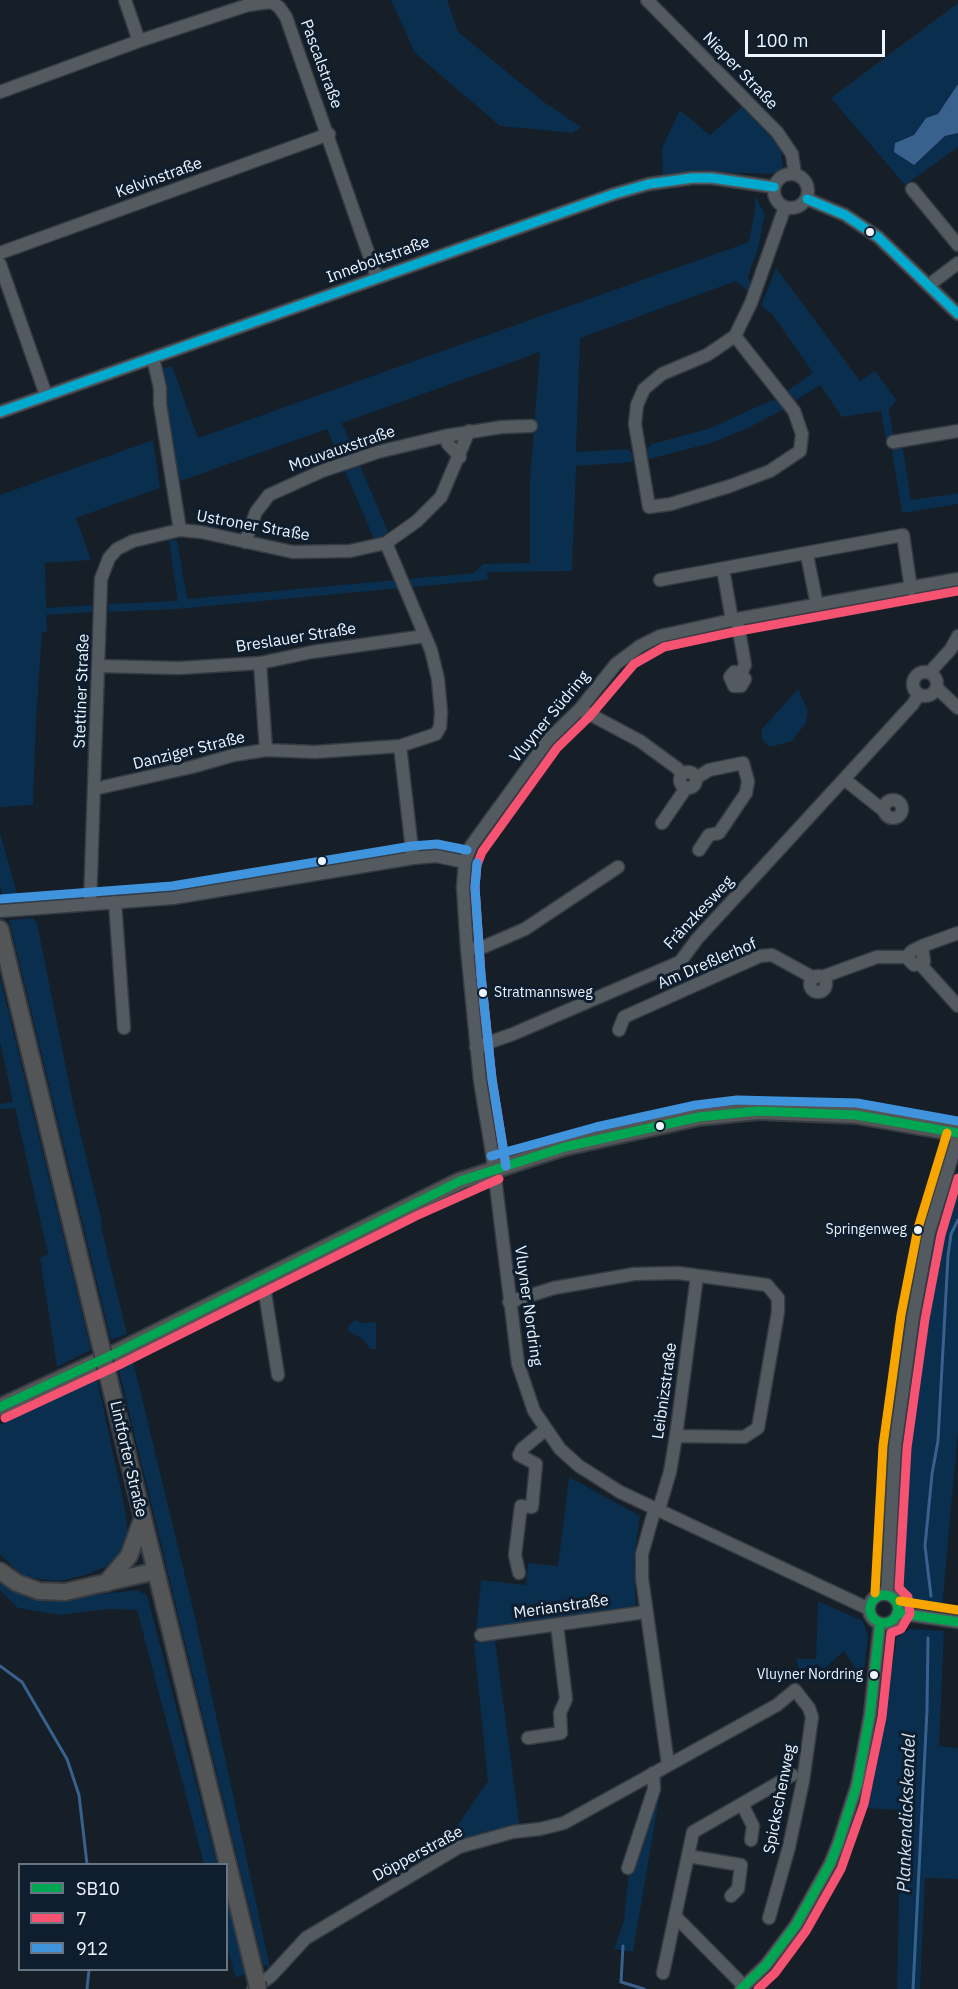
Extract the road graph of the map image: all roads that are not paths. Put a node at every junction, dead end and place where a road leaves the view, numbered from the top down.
1 (125, 0) edge
2 (647, 0) edge
3 (139, 41) junction
4 (0, 92) edge
5 (329, 134) junction
6 (795, 174) junction
7 (774, 187) junction
8 (912, 189) dead end
9 (807, 198) junction
10 (785, 207) junction
11 (958, 245) edge
12 (0, 253) edge
13 (958, 263) edge
14 (0, 264) edge
15 (377, 278) junction
16 (929, 285) junction
17 (958, 314) edge
18 (735, 336) junction
19 (153, 358) junction
20 (46, 395) junction
21 (0, 412) edge
22 (531, 426) dead end
23 (958, 431) edge
24 (469, 432) junction
25 (445, 436) junction
26 (893, 442) dead end
27 (460, 457) junction
28 (180, 530) junction
29 (245, 542) junction
30 (386, 543) junction
31 (807, 555) junction
32 (723, 569) junction
33 (958, 579) edge
34 (660, 580) dead end
35 (911, 589) junction
36 (817, 605) junction
37 (735, 620) junction
38 (425, 636) junction
39 (958, 636) edge
40 (260, 663) junction
41 (99, 666) junction
42 (930, 672) junction
43 (741, 673) dead end
44 (937, 688) junction
45 (919, 694) junction
46 (958, 708) edge
47 (580, 709) junction
48 (400, 746) junction
49 (266, 750) junction
50 (682, 774) junction
51 (696, 778) junction
52 (844, 779) junction
53 (686, 788) junction
54 (94, 789) junction
55 (883, 810) dead end
56 (662, 823) dead end
57 (699, 849) dead end
58 (413, 858) junction
59 (465, 862) junction
60 (618, 867) dead end
61 (115, 902) junction
62 (90, 904) junction
63 (0, 911) edge
64 (0, 928) edge
65 (958, 933) edge
66 (922, 946) junction
67 (466, 949) junction
68 (906, 957) junction
69 (921, 965) junction
70 (958, 1006) edge
71 (124, 1028) dead end
72 (620, 1030) dead end
73 (476, 1047) junction
74 (958, 1133) edge
75 (958, 1137) edge
76 (494, 1168) junction
77 (697, 1276) junction
78 (263, 1280) junction
79 (509, 1302) junction
80 (279, 1375) dead end
81 (0, 1407) edge
82 (545, 1430) junction
83 (676, 1436) junction
84 (657, 1508) junction
85 (142, 1519) junction
86 (0, 1571) edge
87 (156, 1571) junction
88 (519, 1573) dead end
89 (106, 1583) junction
90 (887, 1594) junction
91 (869, 1609) junction
92 (646, 1612) junction
93 (898, 1613) junction
94 (958, 1622) edge
95 (880, 1623) junction
96 (557, 1625) junction
97 (481, 1635) dead end
98 (795, 1690) joint
99 (528, 1738) dead end
100 (668, 1764) junction
101 (653, 1773) junction
102 (792, 1775) dead end
103 (742, 1804) junction
104 (751, 1840) dead end
105 (688, 1856) junction
106 (226, 1863) edge
107 (628, 1868) dead end
108 (228, 1871) edge
109 (731, 1896) dead end
110 (675, 1916) junction
111 (769, 1918) dead end
112 (663, 1973) dead end
113 (256, 1987) edge
114 (743, 1987) edge

1 - 3 street
2 - 6 street, Nieper Straße
3 - 4 street, Pascalstraße
3 - 5 street, Pascalstraße
5 - 12 street, Kelvinstraße
5 - 15 street, Pascalstraße
6 - 7 street
6 - 9 street
7 - 10 street
7 - 15 street, Inneboltstraße
8 - 11 street
9 - 10 street
9 - 16 street
10 - 18 street
13 - 16 street
14 - 20 street
15 - 19 street, Inneboltstraße
16 - 17 street
18 - 18 street
19 - 20 street, Inneboltstraße
19 - 28 street, Ustroner Straße
20 - 21 street, Inneboltstraße
22 - 24 street, Mouvauxstraße
23 - 26 street
24 - 25 street, Mouvauxstraße
24 - 27 street, Ustroner Straße
25 - 27 street
25 - 29 street, Mouvauxstraße
27 - 30 street, Ustroner Straße
28 - 29 street, Ustroner Straße
28 - 41 street, Stettiner Straße
29 - 30 street, Ustroner Straße
30 - 38 street, Danziger Straße
31 - 32 street
31 - 35 street
31 - 36 street
32 - 34 street
32 - 37 street
33 - 35 street, Vluyner Südring
35 - 36 street, Vluyner Südring
36 - 37 street, Vluyner Südring
37 - 43 street
37 - 47 street, Vluyner Südring
38 - 40 street, Breslauer Straße
38 - 48 street, Danziger Straße
39 - 42 street, Fränzkesweg
40 - 41 street, Breslauer Straße
40 - 49 street
41 - 54 street, Stettiner Straße
42 - 44 street
42 - 45 street, Fränzkesweg
44 - 45 street
44 - 46 street
45 - 52 street, Fränzkesweg
47 - 50 street
47 - 59 street, Vluyner Südring
48 - 49 street, Danziger Straße
48 - 58 street
49 - 54 street, Danziger Straße
50 - 51 street
50 - 53 street
51 - 53 street
51 - 57 street
52 - 55 street
52 - 73 street, Fränzkesweg
53 - 56 street
54 - 62 street, Stettiner Straße
58 - 59 street
58 - 61 street
59 - 67 street, Vluyner Südring
60 - 67 street
61 - 62 street
61 - 71 street
62 - 63 street
64 - 85 main road, Lintforter Straße, bridge
65 - 66 street
66 - 68 street
66 - 69 street
67 - 73 street, Vluyner Südring
68 - 69 street
68 - 72 street, Am Dreßlerhof
69 - 70 street
73 - 76 street, Vluyner Südring
74 - 76 main road
75 - 90 street
76 - 78 main road
76 - 79 street, Vluyner Nordring
77 - 79 street
77 - 83 street, Leibnizstraße
77 - 83 street
78 - 80 street
78 - 81 main road
79 - 82 street, Vluyner Nordring
82 - 84 street, Vluyner Nordring
82 - 88 street
83 - 84 street, Leibnizstraße
84 - 91 street, Vluyner Nordring
84 - 92 street
85 - 87 main road, Lintforter Straße
85 - 89 main road
86 - 89 main road
87 - 89 main road
87 - 106 main road, Lintforter Straße
90 - 91 street
90 - 93 street
91 - 95 street
92 - 96 street, Merianstraße
92 - 100 street
93 - 94 street
93 - 95 street
95 - 114 street
96 - 97 street, Merianstraße
96 - 99 street
98 - 100 street, Döpperstraße
98 - 111 street, Spickschenweg
100 - 101 street, Döpperstraße
101 - 107 street
101 - 113 street, Döpperstraße
102 - 103 street
103 - 104 street
103 - 105 street
105 - 109 street
105 - 110 street
108 - 113 main road, Lintforter Straße
110 - 112 street
110 - 114 street

